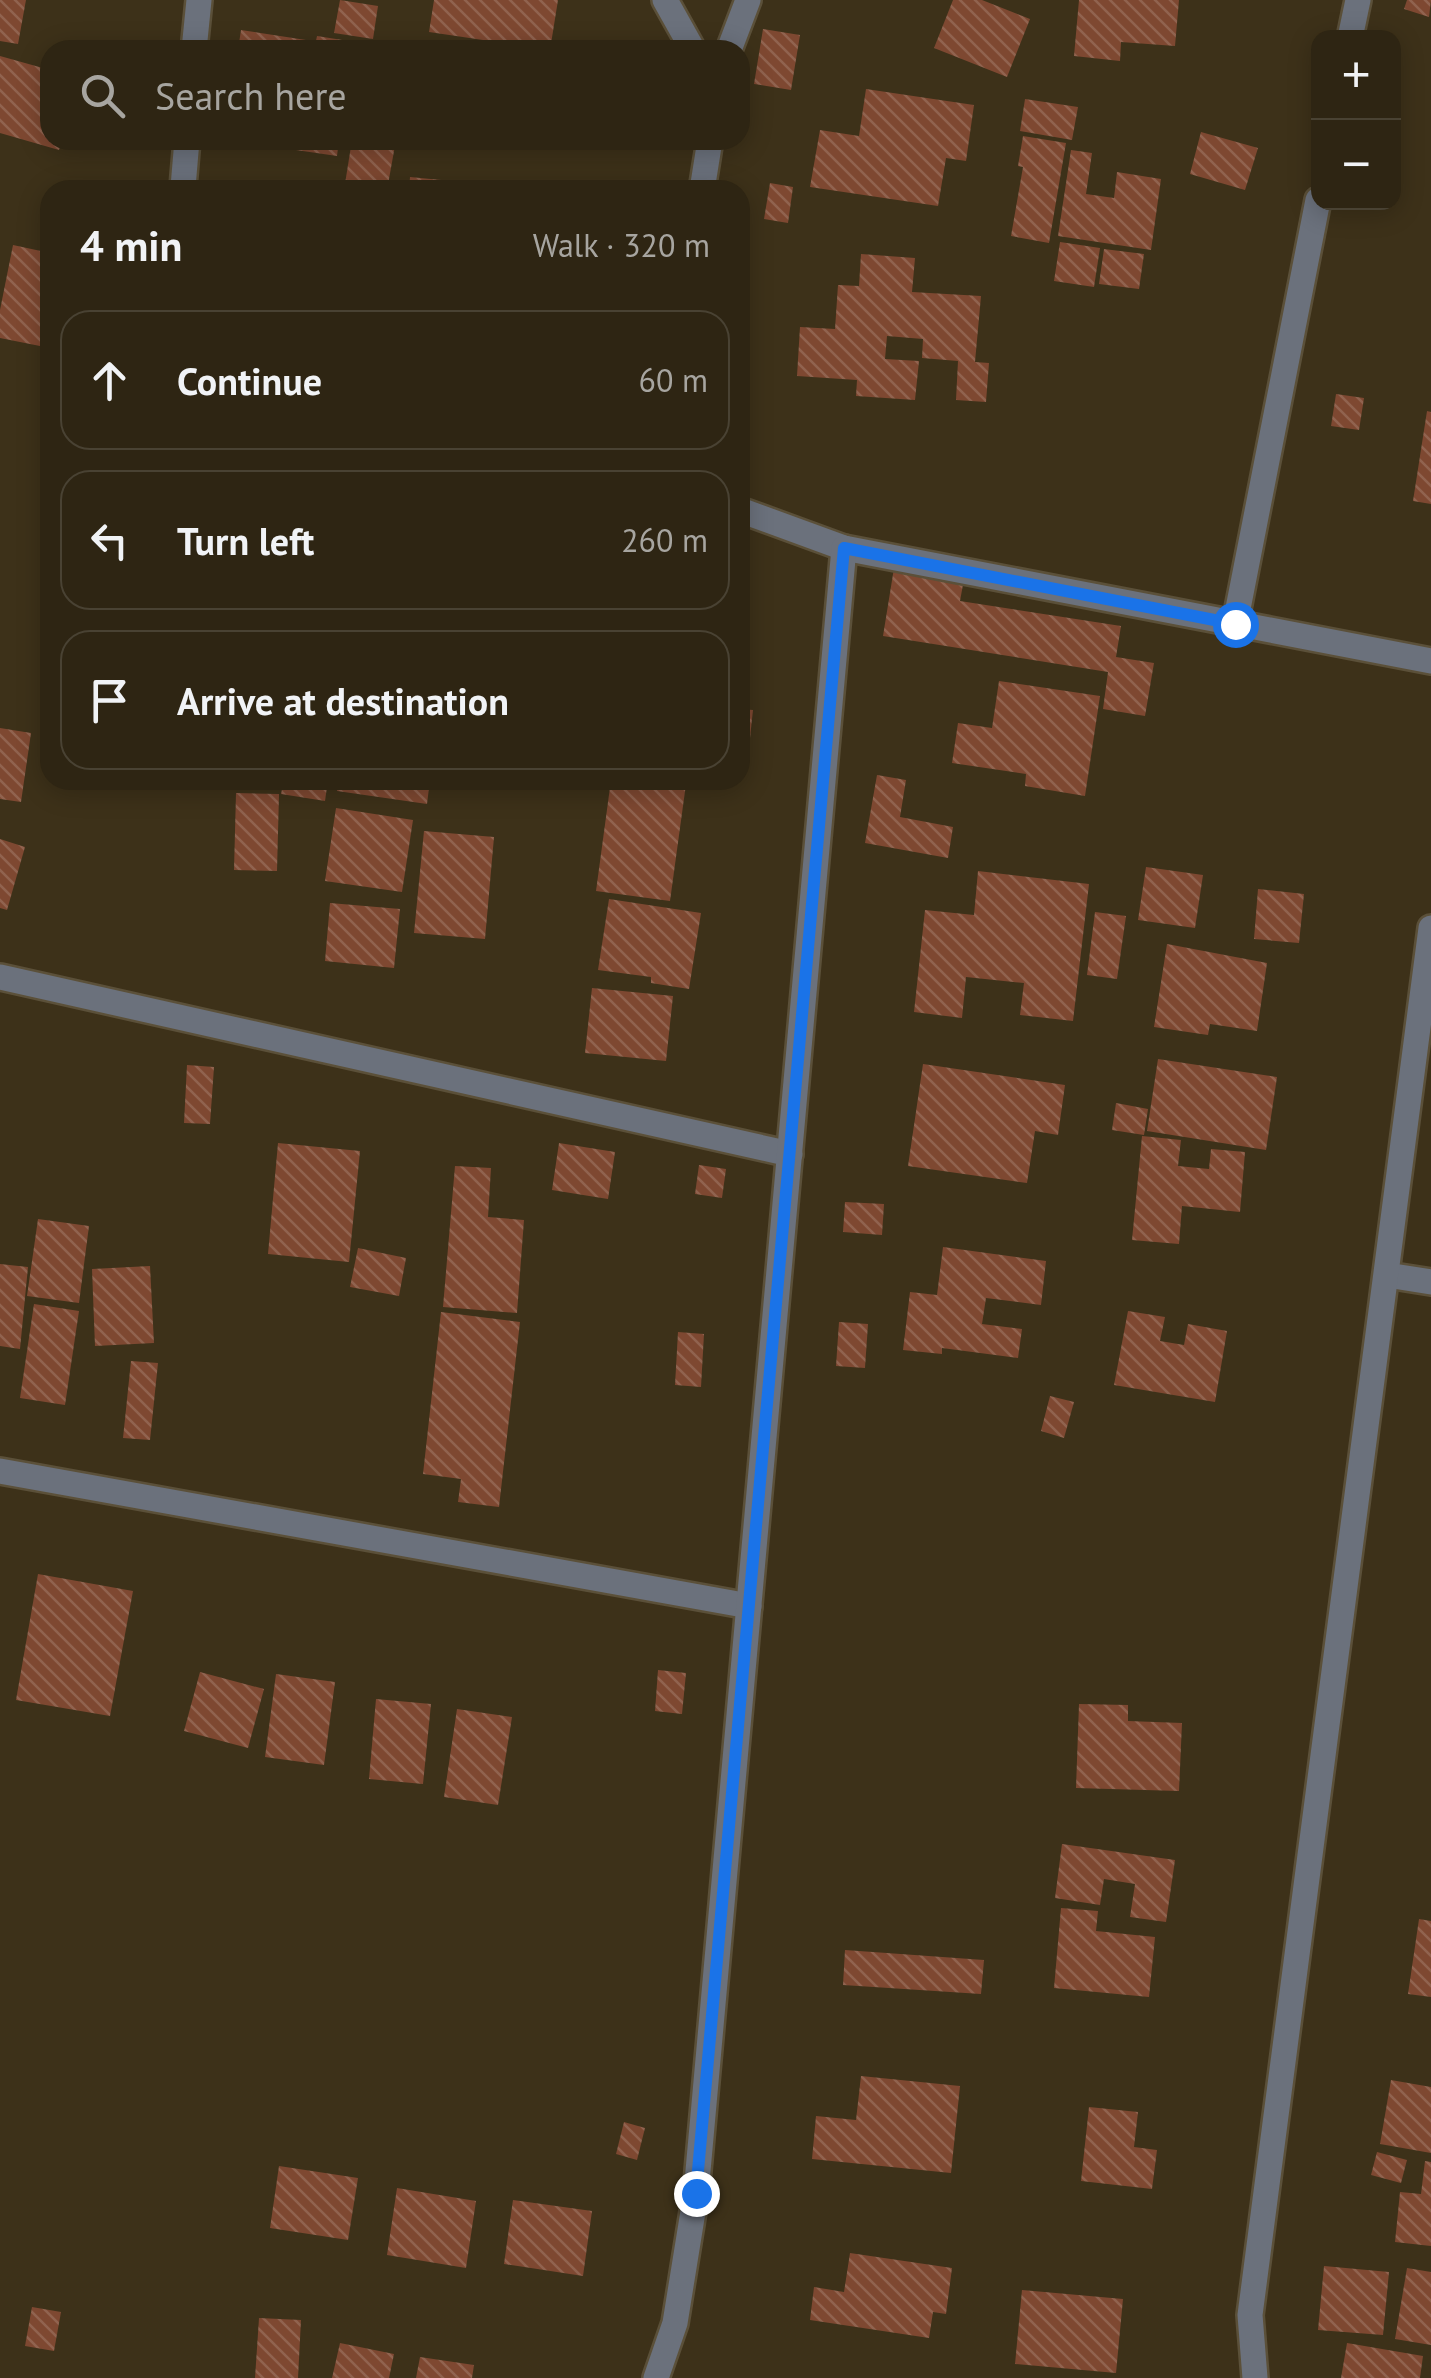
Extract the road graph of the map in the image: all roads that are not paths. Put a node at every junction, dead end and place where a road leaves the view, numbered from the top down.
1 (198, 0) edge
2 (665, 0) edge
3 (748, 0) edge
4 (1358, 0) edge
5 (1352, 30) edge
6 (195, 40) edge
7 (687, 40) edge
8 (733, 40) edge
9 (186, 150) edge
10 (708, 150) edge
11 (184, 180) edge
12 (704, 180) edge
13 (1316, 210) edge
14 (750, 514) edge
15 (844, 548) junction
16 (1235, 624) junction
17 (1431, 662) edge
18 (1431, 928) edge
19 (0, 978) edge
20 (790, 1154) junction
21 (1387, 1275) junction
22 (1431, 1282) edge
23 (0, 1472) edge
24 (748, 1606) junction
25 (656, 2378) edge
26 (1255, 2378) edge

1 - 6 street
2 - 7 street
3 - 8 street
4 - 5 street
9 - 11 street
10 - 12 street
13 - 16 street
14 - 15 street
15 - 16 street
15 - 20 street
16 - 17 street
18 - 21 street
19 - 20 street
20 - 24 street
21 - 22 street
21 - 26 street
23 - 24 street
24 - 25 street

